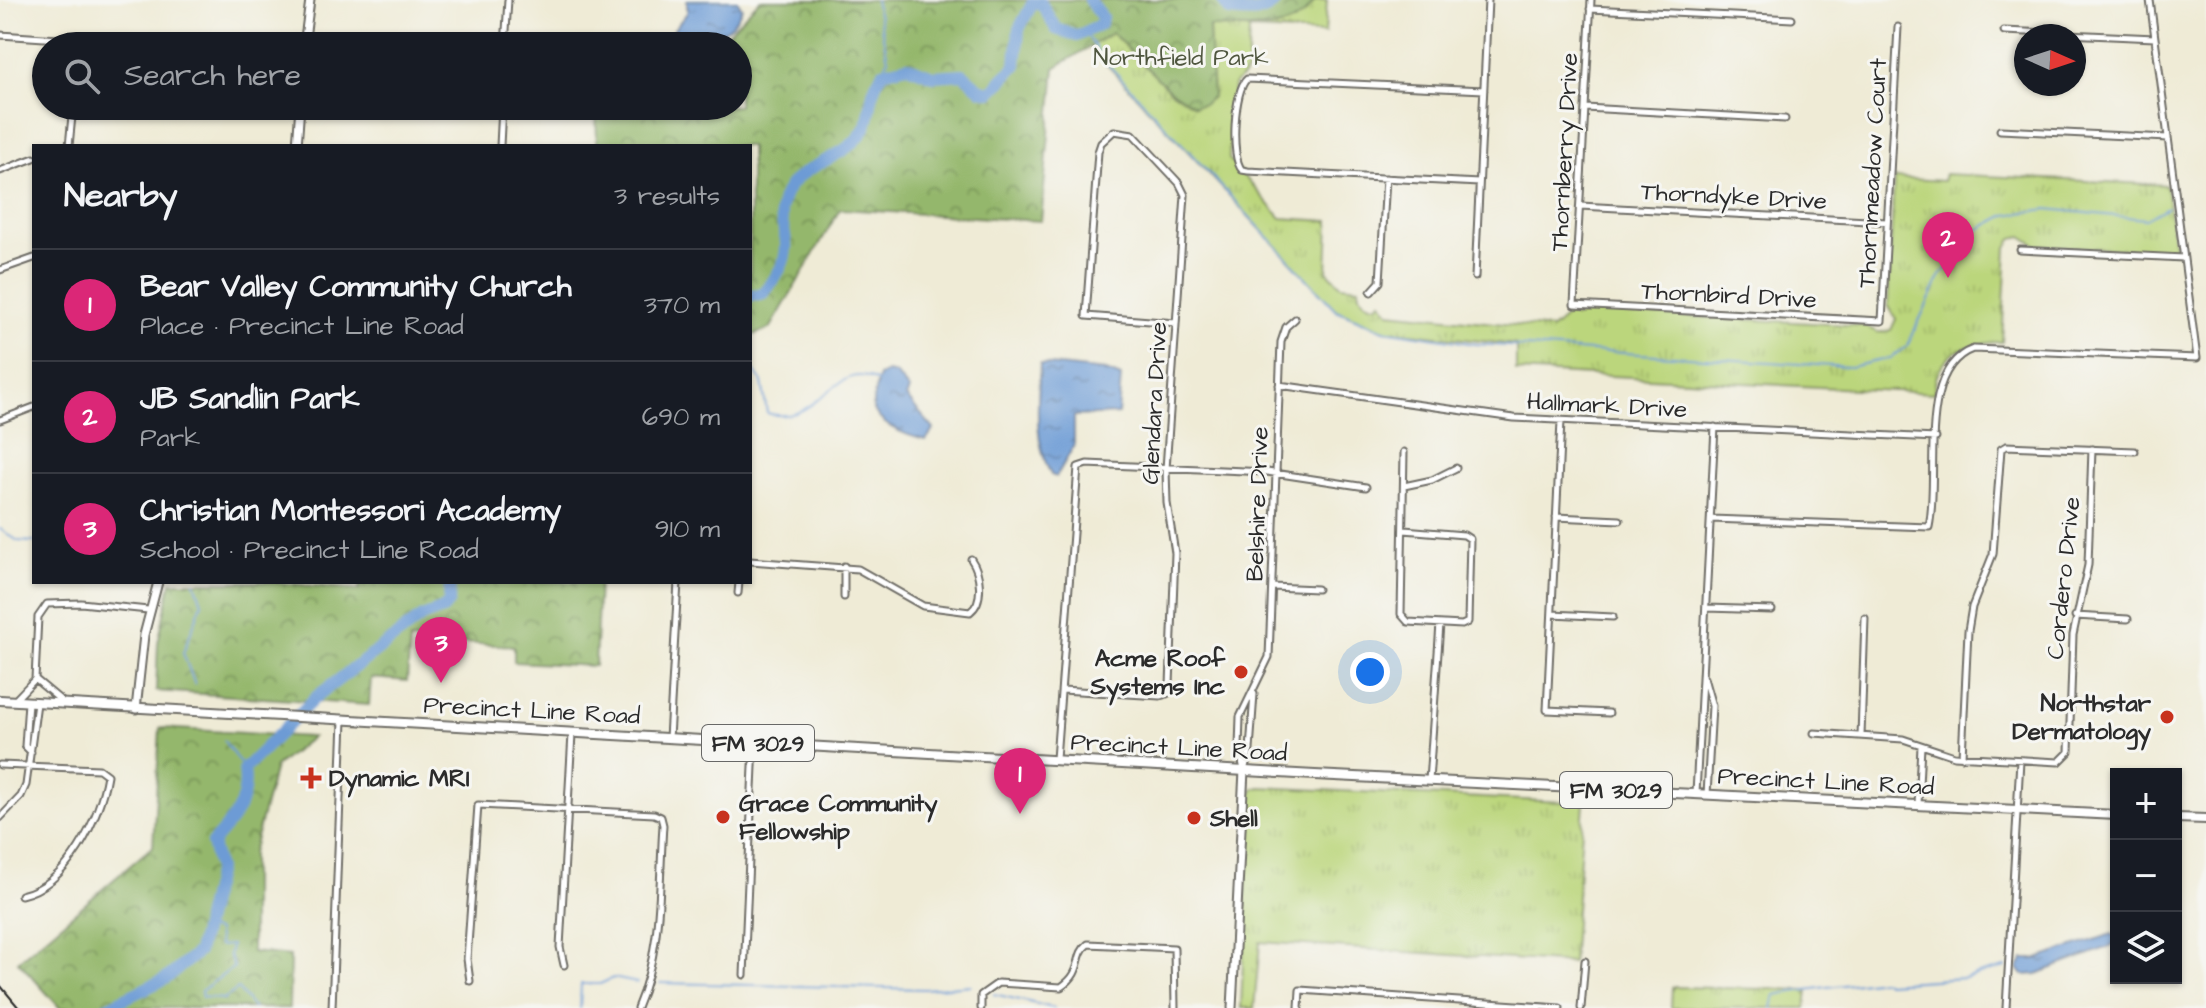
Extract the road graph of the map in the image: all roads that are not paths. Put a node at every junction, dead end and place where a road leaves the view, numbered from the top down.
1 (310, 0) edge
2 (508, 0) edge
3 (1488, 0) edge
4 (1591, 0) edge
5 (2150, 0) edge
6 (1590, 9) junction
7 (1792, 19) dead end
8 (1898, 27) dead end
9 (2004, 31) dead end
10 (306, 32) edge
11 (506, 32) edge
12 (0, 35) edge
13 (32, 37) edge
14 (2155, 38) junction
15 (1484, 90) junction
16 (1585, 108) junction
17 (1785, 119) dead end
18 (72, 120) edge
19 (299, 120) edge
20 (501, 120) edge
21 (2000, 130) dead end
22 (2168, 138) junction
23 (69, 144) edge
24 (297, 144) edge
25 (500, 144) edge
26 (32, 159) edge
27 (0, 171) edge
28 (1386, 178) junction
29 (1479, 183) junction
30 (1580, 206) junction
31 (1887, 222) junction
32 (2020, 250) dead end
33 (2184, 258) junction
34 (32, 259) edge
35 (0, 270) edge
36 (1475, 277) dead end
37 (1371, 292) dead end
38 (1574, 305) joint
39 (1295, 319) dead end
40 (1882, 321) joint
41 (1176, 323) junction
42 (1279, 385) junction
43 (32, 408) edge
44 (0, 420) edge
45 (1561, 421) junction
46 (1715, 427) junction
47 (1936, 438) junction
48 (2092, 449) junction
49 (2135, 451) dead end
50 (1404, 452) dead end
51 (1456, 468) dead end
52 (1166, 469) junction
53 (1276, 474) junction
54 (1404, 486) junction
55 (1366, 487) dead end
56 (1556, 517) junction
57 (1711, 519) junction
58 (1620, 520) dead end
59 (1404, 530) junction
60 (971, 559) dead end
61 (752, 561) edge
62 (844, 566) junction
63 (157, 584) edge
64 (678, 584) edge
65 (739, 584) edge
66 (1272, 587) junction
67 (1317, 589) dead end
68 (738, 593) dead end
69 (844, 597) dead end
70 (1707, 608) junction
71 (148, 610) junction
72 (1772, 610) dead end
73 (1552, 614) junction
74 (2075, 616) junction
75 (1613, 617) dead end
76 (1865, 618) dead end
77 (2128, 619) dead end
78 (1440, 624) junction
79 (1703, 677) junction
80 (35, 679) junction
81 (1062, 690) junction
82 (1254, 693) junction
83 (0, 700) edge
84 (14, 701) junction
85 (32, 702) junction
86 (65, 704) junction
87 (136, 709) junction
88 (1609, 713) dead end
89 (343, 720) junction
90 (572, 733) junction
91 (1814, 733) dead end
92 (1861, 736) junction
93 (669, 738) junction
94 (754, 743) junction
95 (1921, 746) junction
96 (1962, 757) junction
97 (1056, 759) junction
98 (2020, 760) junction
99 (0, 765) edge
100 (30, 768) junction
101 (1244, 770) junction
102 (1429, 781) junction
103 (1696, 794) junction
104 (1707, 795) junction
105 (1918, 806) junction
106 (568, 809) junction
107 (2017, 811) junction
108 (2110, 815) edge
109 (0, 818) edge
110 (2182, 818) edge
111 (2206, 819) edge
112 (21, 895) dead end
113 (1585, 961) dead end
114 (564, 965) dead end
115 (744, 975) dead end
116 (470, 981) dead end
117 (332, 1008) edge
118 (637, 1008) edge
119 (981, 1008) edge
120 (1175, 1008) edge
121 (1232, 1008) edge
122 (1299, 1008) edge
123 (1560, 1008) edge
124 (1581, 1008) edge
125 (2006, 1008) edge

1 - 10 main road
2 - 11 street
3 - 15 street
4 - 6 street, Thornberry Drive
5 - 14 street
6 - 7 street
6 - 16 street, Thornberry Drive
8 - 31 street, Thornmeadow Court
9 - 14 street
12 - 13 street
14 - 22 street
15 - 28 street
15 - 29 street
16 - 17 street
16 - 30 street, Thornberry Drive
18 - 23 street
19 - 24 main road
20 - 25 street
21 - 22 street
22 - 33 street
26 - 27 street
28 - 29 street
28 - 37 street
29 - 36 street
30 - 31 street, Thorndyke Drive
30 - 38 street, Thornberry Drive
31 - 40 street, Thornmeadow Court
32 - 33 street
33 - 47 street
34 - 35 street
38 - 40 street, Thornbird Drive
39 - 42 street, Belshire Drive
41 - 41 street, Glendara Drive
41 - 52 street, Glendara Drive
42 - 45 street, Hallmark Drive
42 - 53 street, Belshire Drive
43 - 44 street
45 - 46 street, Hallmark Drive
45 - 56 street
46 - 47 street, Hallmark Drive
46 - 57 street
47 - 57 street
48 - 49 street
48 - 74 street, Cordero Drive
48 - 96 street
50 - 54 street
51 - 54 street
52 - 53 street
52 - 81 street
52 - 81 street, Glendara Drive
53 - 55 street
53 - 66 street, Belshire Drive
54 - 59 street
56 - 58 street
56 - 73 street
57 - 70 street
59 - 78 street
59 - 78 street
60 - 62 street
61 - 62 street
62 - 69 street
63 - 71 main road
64 - 93 street
65 - 68 street
66 - 67 street
66 - 82 street, Belshire Drive
70 - 72 street
70 - 79 street
71 - 80 street
71 - 87 main road
73 - 75 street
73 - 88 street
74 - 77 street
74 - 98 street, Cordero Drive
76 - 92 street
78 - 102 street
79 - 103 street
79 - 104 street
80 - 84 street
80 - 86 street
81 - 97 street
82 - 101 street, Belshire Drive
82 - 101 street, Belshire Drive
83 - 84 main road, Precinct Line Road / FM 3029
84 - 85 main road, Precinct Line Road / FM 3029
85 - 86 main road, Precinct Line Road / FM 3029
85 - 100 street
86 - 87 main road, Precinct Line Road / FM 3029
87 - 89 main road, Precinct Line Road / FM 3029
89 - 90 main road, Precinct Line Road / FM 3029
89 - 117 street
90 - 93 main road, Precinct Line Road / FM 3029
90 - 106 street
91 - 92 street
92 - 95 street
93 - 94 main road, Precinct Line Road / FM 3029
94 - 97 main road, Precinct Line Road / FM 3029
94 - 115 street
95 - 96 street
95 - 105 street
96 - 98 street
97 - 101 main road, Precinct Line Road / FM 3029
98 - 107 street
99 - 100 street
100 - 109 street
100 - 112 street
101 - 102 main road, Precinct Line Road / FM 3029
101 - 121 main road
102 - 103 main road, Precinct Line Road / FM 3029
103 - 104 main road, Precinct Line Road / FM 3029
104 - 105 main road, Precinct Line Road / FM 3029
105 - 107 main road, Precinct Line Road / FM 3029
106 - 114 street
106 - 116 street
106 - 118 street
107 - 108 main road, Precinct Line Road / FM 3029
107 - 125 street
110 - 111 main road
113 - 124 street
119 - 120 street
122 - 123 street

